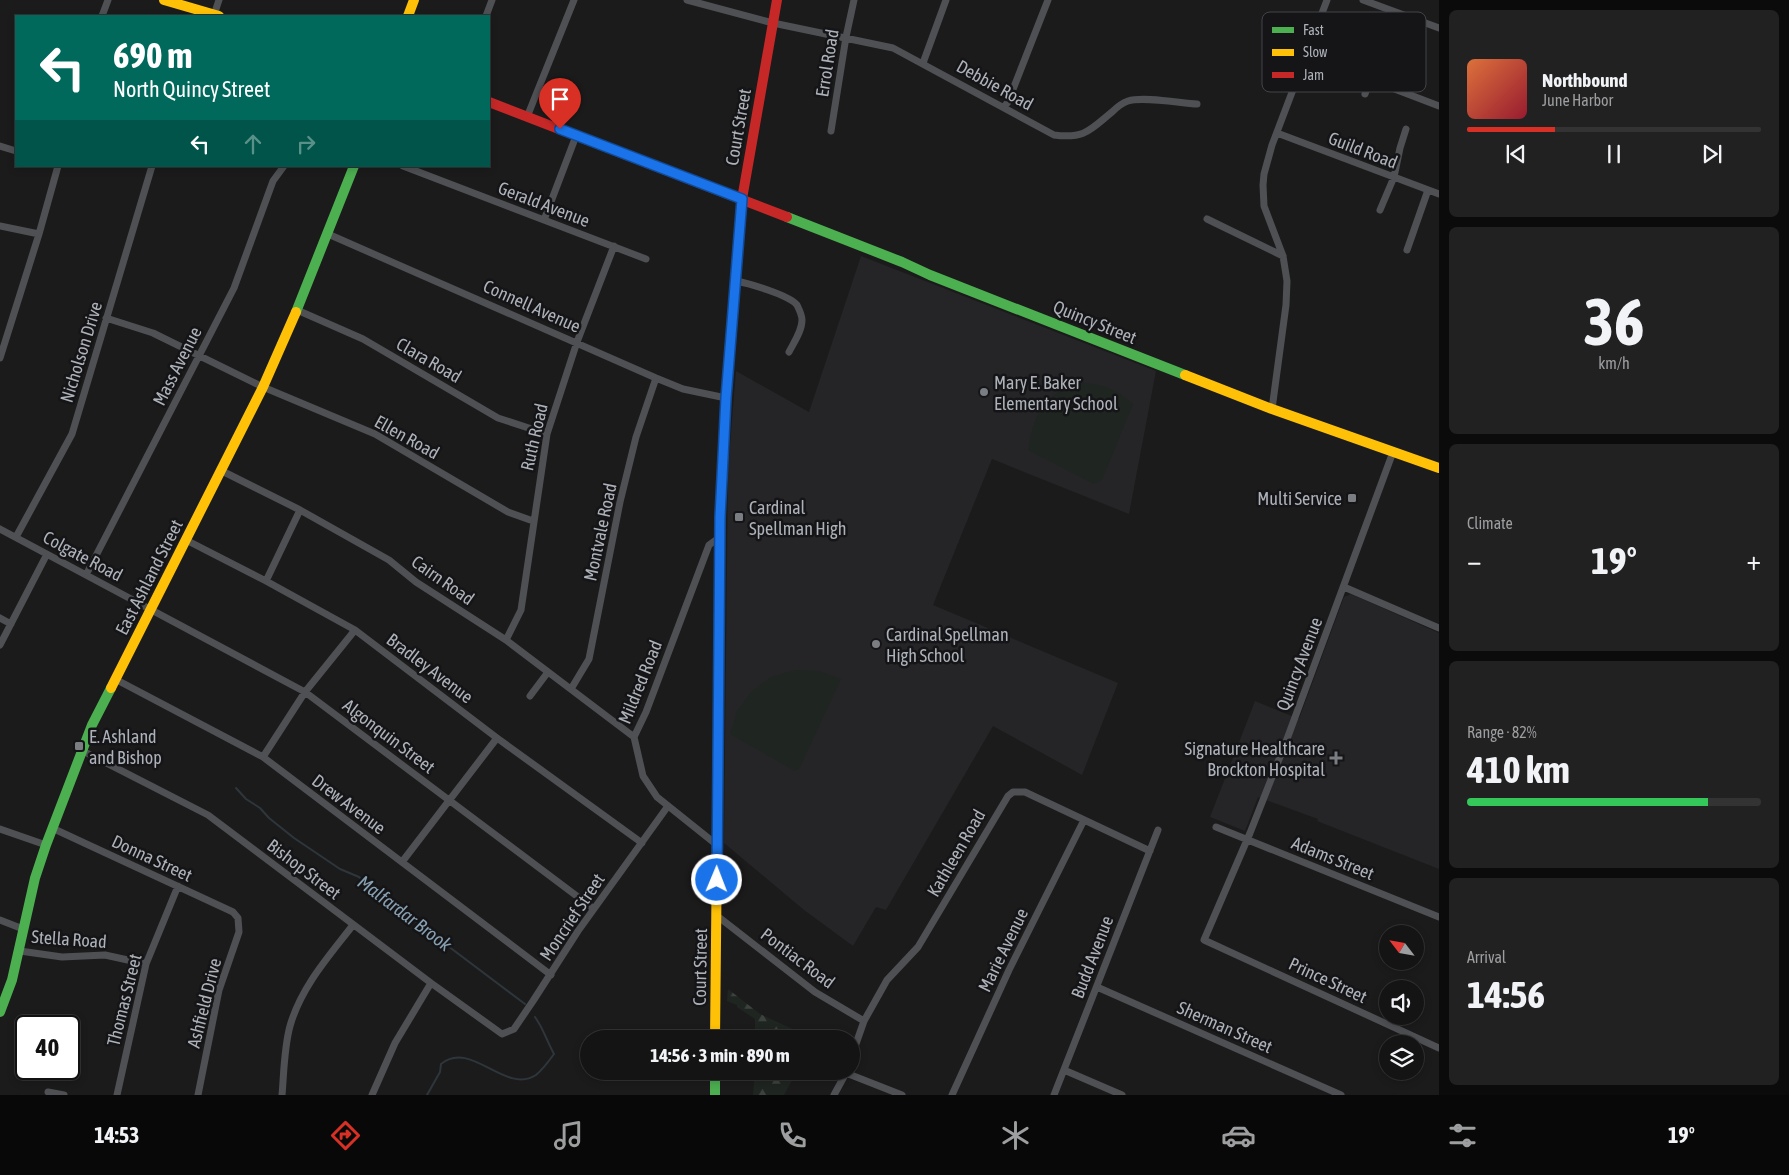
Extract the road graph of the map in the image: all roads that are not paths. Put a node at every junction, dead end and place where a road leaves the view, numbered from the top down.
1 (108, 0) edge
2 (164, 0) edge
3 (219, 0) edge
4 (414, 0) edge
5 (492, 0) edge
6 (574, 0) edge
7 (687, 0) edge
8 (777, 0) edge
9 (854, 0) edge
10 (946, 0) edge
11 (1048, 0) edge
12 (1327, 0) edge
13 (1363, 0) edge
14 (699, 2) edge
15 (1322, 12) edge
16 (1395, 12) edge
17 (197, 13) edge
18 (102, 15) edge
19 (210, 15) edge
20 (217, 15) edge
21 (408, 15) edge
22 (486, 15) edge
23 (773, 23) junction
24 (1426, 23) edge
25 (1439, 28) edge
26 (846, 37) junction
27 (923, 63) junction
28 (1292, 92) edge
29 (1402, 92) edge
30 (490, 102) edge
31 (1197, 104) dead end
32 (1439, 106) edge
33 (1004, 107) junction
34 (527, 117) junction
35 (1406, 129) dead end
36 (831, 131) dead end
37 (1277, 133) junction
38 (576, 136) junction
39 (0, 146) edge
40 (15, 151) edge
41 (58, 167) edge
42 (152, 167) edge
43 (283, 167) edge
44 (352, 167) edge
45 (406, 167) edge
46 (1394, 177) junction
47 (1428, 190) junction
48 (1439, 194) edge
49 (742, 199) junction
50 (1380, 210) dead end
51 (1207, 219) dead end
52 (544, 220) junction
53 (0, 226) edge
54 (39, 234) junction
55 (328, 234) junction
56 (614, 246) junction
57 (1407, 250) dead end
58 (1282, 256) junction
59 (646, 259) dead end
60 (735, 281) junction
61 (297, 310) junction
62 (106, 318) junction
63 (577, 342) junction
64 (789, 352) dead end
65 (200, 356) junction
66 (0, 358) edge
67 (656, 378) junction
68 (263, 387) junction
69 (726, 398) junction
70 (1272, 409) junction
71 (547, 434) junction
72 (1393, 452) junction
73 (1439, 468) edge
74 (222, 471) junction
75 (300, 510) junction
76 (533, 521) junction
77 (0, 529) edge
78 (16, 537) junction
79 (720, 537) junction
80 (186, 540) junction
81 (47, 554) junction
82 (86, 575) junction
83 (266, 581) junction
84 (1344, 586) junction
85 (151, 609) junction
86 (0, 618) edge
87 (11, 624) junction
88 (1439, 628) edge
89 (356, 630) junction
90 (506, 640) junction
91 (0, 645) edge
92 (548, 672) junction
93 (115, 679) junction
94 (571, 689) junction
95 (305, 692) junction
96 (530, 696) dead end
97 (634, 737) junction
98 (497, 738) junction
99 (81, 750) junction
100 (263, 757) junction
101 (449, 801) junction
102 (668, 806) junction
103 (1084, 820) junction
104 (1216, 827) dead end
105 (52, 828) junction
106 (0, 829) edge
107 (1158, 830) dead end
108 (1247, 839) junction
109 (642, 843) junction
110 (46, 845) junction
111 (717, 845) junction
112 (1150, 852) junction
113 (402, 862) junction
114 (178, 886) junction
115 (594, 909) junction
116 (716, 915) junction
117 (1439, 917) edge
118 (238, 918) joint
119 (0, 920) edge
120 (353, 925) junction
121 (23, 928) junction
122 (1204, 940) joint
123 (20, 951) junction
124 (146, 964) junction
125 (551, 975) junction
126 (431, 983) junction
127 (1097, 987) junction
128 (0, 1012) edge
129 (864, 1021) junction
130 (496, 1030) joint
131 (715, 1030) edge
132 (860, 1032) edge
133 (1439, 1048) edge
134 (1064, 1070) junction
135 (860, 1078) edge
136 (715, 1080) edge
137 (842, 1080) edge
138 (48, 1092) dead end
139 (64, 1095) edge
140 (117, 1095) edge
141 (198, 1095) edge
142 (282, 1095) edge
143 (372, 1095) edge
144 (714, 1095) edge
145 (834, 1095) edge
146 (902, 1095) edge
147 (952, 1095) edge
148 (1054, 1095) edge
149 (1122, 1095) edge
150 (1341, 1095) edge

1 - 18 street
2 - 17 main road
3 - 20 street
4 - 21 main road
5 - 22 street
6 - 34 street
7 - 14 street, Debbie Road
8 - 23 main road, Court Street
9 - 26 street, Errol Road
10 - 27 street
11 - 33 street
12 - 15 street
13 - 16 street
14 - 23 street, Debbie Road
17 - 19 main road
23 - 26 street, Debbie Road
23 - 49 main road, Court Street
24 - 25 street
26 - 27 street, Debbie Road
26 - 36 street, Errol Road
27 - 33 street, Debbie Road
28 - 37 street
29 - 32 street
30 - 34 main road, Quincy Street
31 - 33 street, Debbie Road
34 - 38 main road, Quincy Street
35 - 46 street
37 - 46 street, Guild Road
37 - 58 street
38 - 49 main road, Quincy Street
38 - 52 street
39 - 40 street
41 - 54 street
42 - 62 street, Nicholson Drive
43 - 65 street, Mass Avenue
44 - 55 main road, East Ashland Street
45 - 52 street, Gerald Avenue
46 - 47 street, Guild Road
46 - 50 street
47 - 48 street, Guild Road
47 - 57 street
49 - 60 main road, Court Street
49 - 70 main road, Quincy Street
51 - 58 street
52 - 56 street, Gerald Avenue
53 - 54 street
54 - 66 street
55 - 61 main road, East Ashland Street
55 - 63 street, Connell Avenue
56 - 59 street, Gerald Avenue
56 - 63 street, Ruth Road
58 - 70 street
60 - 64 street
60 - 69 main road, Court Street
61 - 68 main road, East Ashland Street
61 - 71 street, Clara Road
62 - 65 street, Ellen Road
62 - 78 street, Nicholson Drive
63 - 67 street, Connell Avenue
63 - 71 street, Ruth Road
65 - 68 street, Ellen Road
65 - 82 street, Mass Avenue
67 - 69 street, Connell Avenue
67 - 94 street, Montvale Road
68 - 74 main road, East Ashland Street
68 - 76 street, Ellen Road
69 - 79 main road, Court Street
70 - 72 main road, Quincy Street
71 - 76 street, Ruth Road
72 - 73 main road, Quincy Street
72 - 84 street, Quincy Avenue
74 - 75 street, Cairn Road
74 - 80 main road, East Ashland Street
75 - 83 street
75 - 90 street, Cairn Road
76 - 90 street, Ruth Road
77 - 78 street, Colgate Road
78 - 81 street, Colgate Road
79 - 97 street, Mildred Road
79 - 111 main road, Court Street
80 - 83 street, Bradley Avenue
80 - 85 main road, East Ashland Street
81 - 82 street, Colgate Road
81 - 87 street
82 - 85 street, Colgate Road
83 - 89 street, Bradley Avenue
84 - 88 street
84 - 108 street, Quincy Avenue
85 - 93 main road, East Ashland Street
85 - 95 street, Algonquin Street
86 - 87 street
87 - 91 street
89 - 95 street
89 - 98 street, Bradley Avenue
90 - 92 street, Cairn Road
92 - 94 street, Cairn Road
92 - 96 street
93 - 99 main road, East Ashland Street
93 - 100 street, Drew Avenue
94 - 97 street, Cairn Road
95 - 100 street
95 - 101 street, Algonquin Street
97 - 102 street, Mildred Road
98 - 101 street
98 - 109 street, Bradley Avenue
99 - 105 main road, East Ashland Street
99 - 120 street, Bishop Street
100 - 113 street, Drew Avenue
101 - 113 street
101 - 115 street, Algonquin Street
102 - 109 street, Moncrief Street
102 - 111 street, Mildred Road
103 - 112 street, Kathleen Road
103 - 129 street, Kathleen Road
103 - 147 street, Marie Avenue
104 - 108 street, Adams Street
105 - 110 main road, East Ashland Street
105 - 114 street, Donna Street
106 - 110 street
107 - 112 street, Budd Avenue
108 - 117 street, Adams Street
108 - 122 street, Quincy Avenue
109 - 115 street, Moncrief Street
110 - 121 main road, East Ashland Street
111 - 116 main road, Court Street
112 - 127 street, Budd Avenue
113 - 125 street, Drew Avenue
114 - 118 street, Donna Street
114 - 124 street, Thomas Street
115 - 125 street, Moncrief Street
116 - 129 street, Pontiac Road
116 - 131 main road, Court Street
118 - 141 street, Ashfield Drive
119 - 121 street
120 - 126 street, Bishop Street
120 - 142 street
121 - 123 main road, East Ashland Street
122 - 133 street, Prince Street
123 - 124 street, Stella Road
123 - 128 main road, East Ashland Street
124 - 140 street, Thomas Street
125 - 130 street, Moncrief Street
126 - 130 street, Bishop Street
126 - 143 street
127 - 134 street, Budd Avenue
127 - 150 street, Sherman Street
129 - 132 street, Kathleen Road
134 - 148 street, Budd Avenue
134 - 149 street
135 - 146 street
136 - 144 main road
137 - 145 street
138 - 139 street

